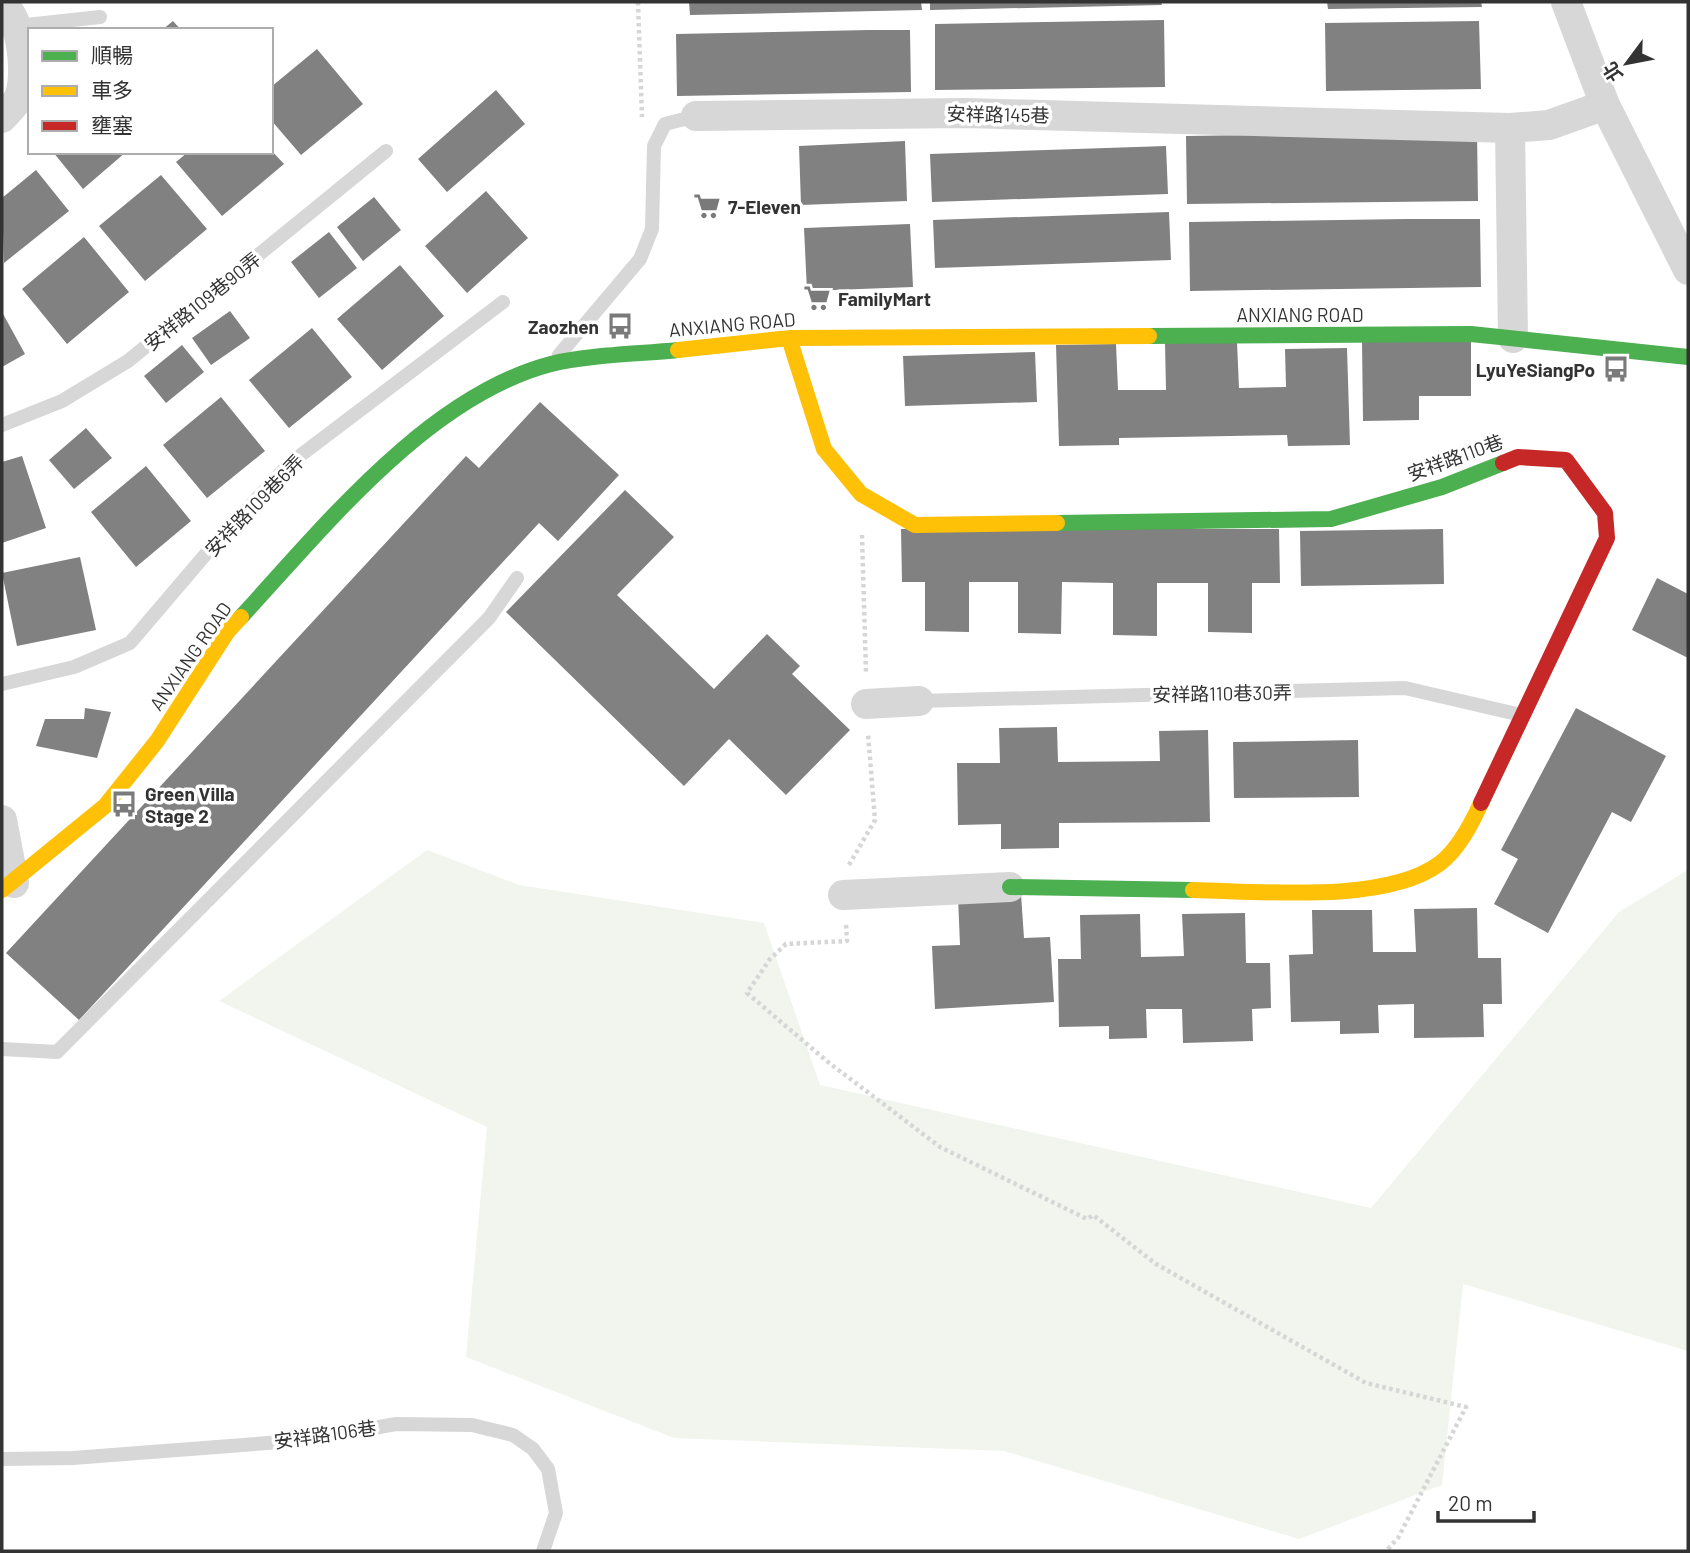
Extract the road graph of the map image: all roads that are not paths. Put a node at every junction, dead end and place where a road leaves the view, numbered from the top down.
1 (1566, 2) edge
2 (9, 15) edge
3 (100, 18) dead end
4 (1605, 105) junction
5 (696, 116) joint
6 (2, 118) edge
7 (1510, 128) junction
8 (386, 151) dead end
9 (1688, 270) edge
10 (503, 302) dead end
11 (789, 338) junction
12 (1513, 338) junction
13 (1688, 356) edge
14 (551, 364) junction
15 (2, 425) edge
16 (517, 578) dead end
17 (2, 684) edge
18 (919, 701) joint
19 (866, 704) road end
20 (1523, 715) junction
21 (2, 820) edge
22 (8, 887) edge
23 (1010, 887) joint
24 (843, 895) road end
25 (2, 1049) edge
26 (2, 1459) edge
27 (542, 1551) edge

1 - 4 street
2 - 3 lane
2 - 6 street
4 - 7 street, 安祥路145巷
4 - 9 street
5 - 7 street, 安祥路145巷
5 - 14 lane, 安祥路145巷
7 - 12 street
8 - 15 lane, 安祥路109巷90弄
10 - 17 lane, 安祥路109巷6弄
11 - 12 street, ANXIANG ROAD
11 - 14 street, ANXIANG ROAD
11 - 20 street, 安祥路110巷
12 - 13 street, ANXIANG ROAD
14 - 22 street, ANXIANG ROAD
16 - 25 lane
18 - 19 street
18 - 20 lane, 安祥路110巷30弄
20 - 23 street, 安祥路110巷
21 - 22 street
23 - 24 street
26 - 27 lane, 安祥路106巷

